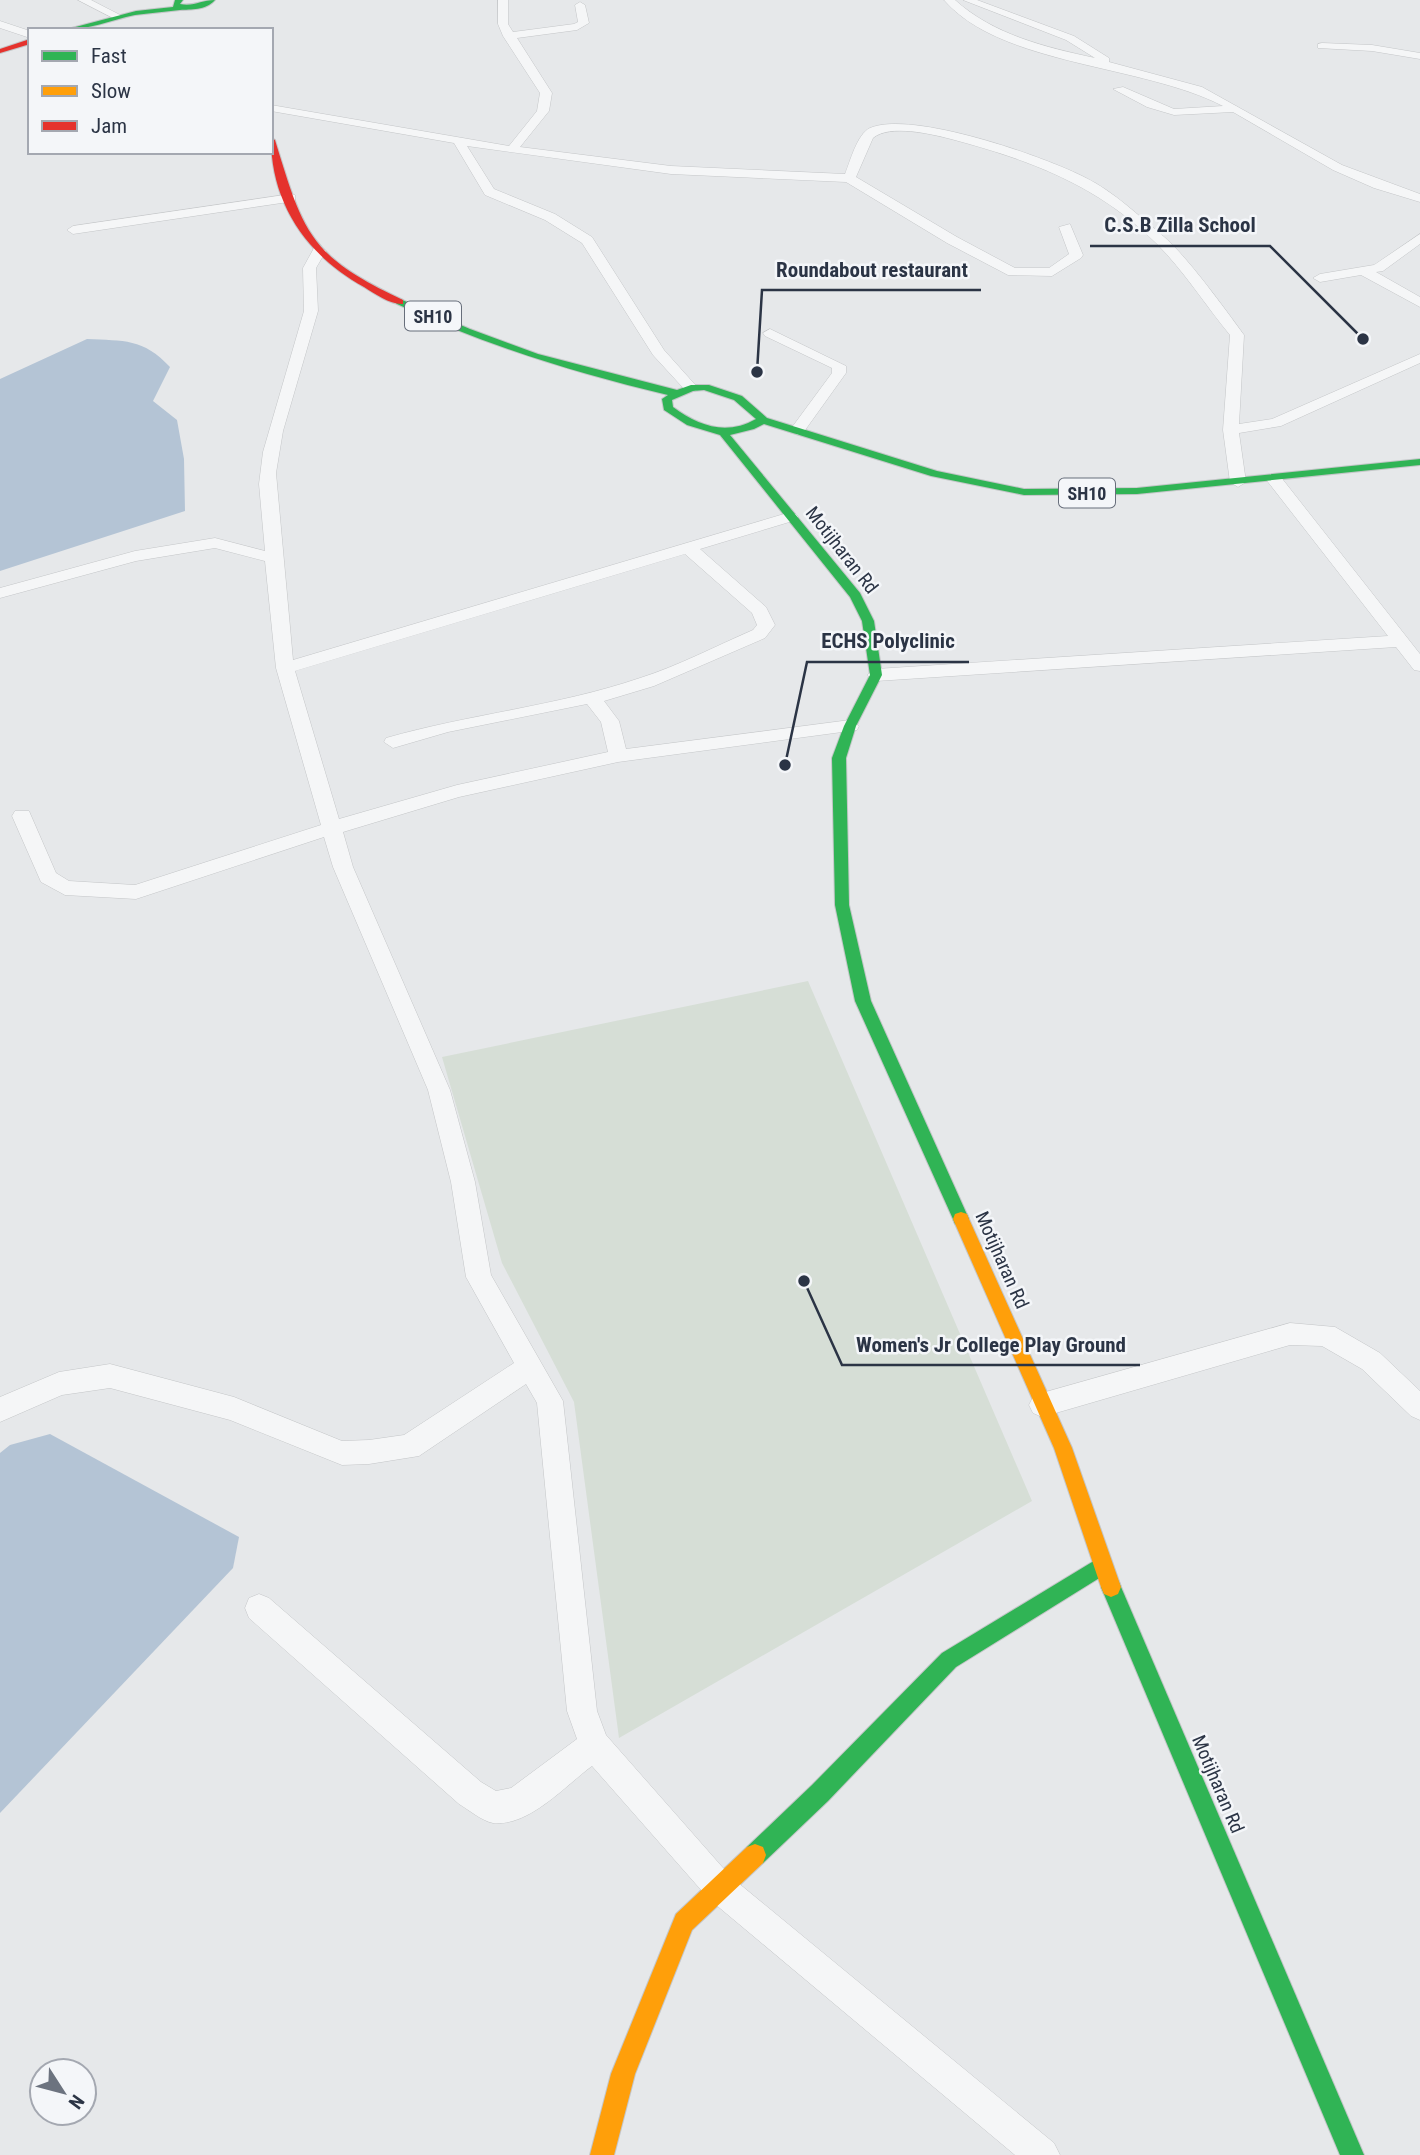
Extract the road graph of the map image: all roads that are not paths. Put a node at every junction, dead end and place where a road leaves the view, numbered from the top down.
1 (83, 0) edge
2 (503, 0) edge
3 (949, 0) edge
4 (968, 0) edge
5 (179, 5) edge
6 (580, 5) dead end
7 (213, 6) edge
8 (119, 17) junction
9 (0, 24) edge
10 (75, 28) edge
11 (28, 34) edge
12 (508, 36) junction
13 (28, 42) edge
14 (1322, 46) dead end
15 (0, 51) edge
16 (1420, 56) edge
17 (1110, 63) junction
18 (1119, 89) dead end
19 (273, 108) edge
20 (1234, 108) junction
21 (458, 139) junction
22 (273, 146) edge
23 (512, 150) junction
24 (849, 178) junction
25 (291, 198) junction
26 (1420, 198) edge
27 (1065, 227) dead end
28 (73, 230) dead end
29 (1420, 238) edge
30 (319, 251) junction
31 (1365, 272) junction
32 (1320, 278) dead end
33 (1420, 303) edge
34 (770, 333) dead end
35 (1420, 358) edge
36 (691, 387) junction
37 (675, 393) junction
38 (763, 420) junction
39 (798, 430) junction
40 (1231, 430) junction
41 (724, 436) junction
42 (1420, 462) edge
43 (1274, 479) junction
44 (1238, 482) junction
45 (790, 517) junction
46 (690, 549) junction
47 (273, 558) junction
48 (0, 593) edge
49 (1400, 641) junction
50 (1420, 666) edge
51 (285, 668) junction
52 (876, 676) junction
53 (592, 698) junction
54 (850, 726) junction
55 (393, 742) dead end
56 (618, 756) junction
57 (22, 816) dead end
58 (332, 828) junction
59 (531, 1366) junction
60 (1042, 1405) junction
61 (1420, 1408) edge
62 (0, 1410) edge
63 (1102, 1565) junction
64 (259, 1608) dead end
65 (594, 1745) junction
66 (720, 1888) junction
67 (602, 2155) edge
68 (1042, 2155) edge
69 (1352, 2155) edge

1 - 8 street
2 - 12 street
3 - 17 street
4 - 17 street
5 - 7 main road
5 - 8 main road
6 - 12 street
8 - 10 main road
9 - 11 street
12 - 23 street
13 - 15 main road
14 - 16 street
17 - 20 street
18 - 20 street
19 - 21 street
20 - 26 street
21 - 23 street
21 - 36 street
22 - 25 main road, SH10
23 - 24 street
24 - 27 street
24 - 40 street
25 - 28 street
25 - 30 main road, SH10
29 - 31 street
30 - 37 main road, SH10
30 - 47 street
31 - 32 street
31 - 33 street
34 - 39 street
35 - 40 street
36 - 37 main road, SH10
36 - 38 main road, SH10
37 - 41 main road
38 - 39 main road, SH10
38 - 41 main road
39 - 44 main road, SH10
40 - 44 street
41 - 45 main road, Motijharan Rd
42 - 43 main road, SH10
43 - 44 main road, SH10
43 - 49 street
45 - 46 street
45 - 52 main road, Motijharan Rd
46 - 51 street
46 - 53 street
47 - 48 street
47 - 51 street
49 - 50 street
49 - 52 street
51 - 58 street
52 - 54 main road, Motijharan Rd
53 - 55 street
53 - 56 street
54 - 56 street
54 - 60 main road, Motijharan Rd
56 - 58 street
57 - 58 street
58 - 59 street
59 - 62 street
59 - 65 street
60 - 61 street
60 - 63 main road, Motijharan Rd
63 - 66 main road
63 - 69 main road, Motijharan Rd
64 - 65 street
65 - 66 street
66 - 67 main road
66 - 68 street

